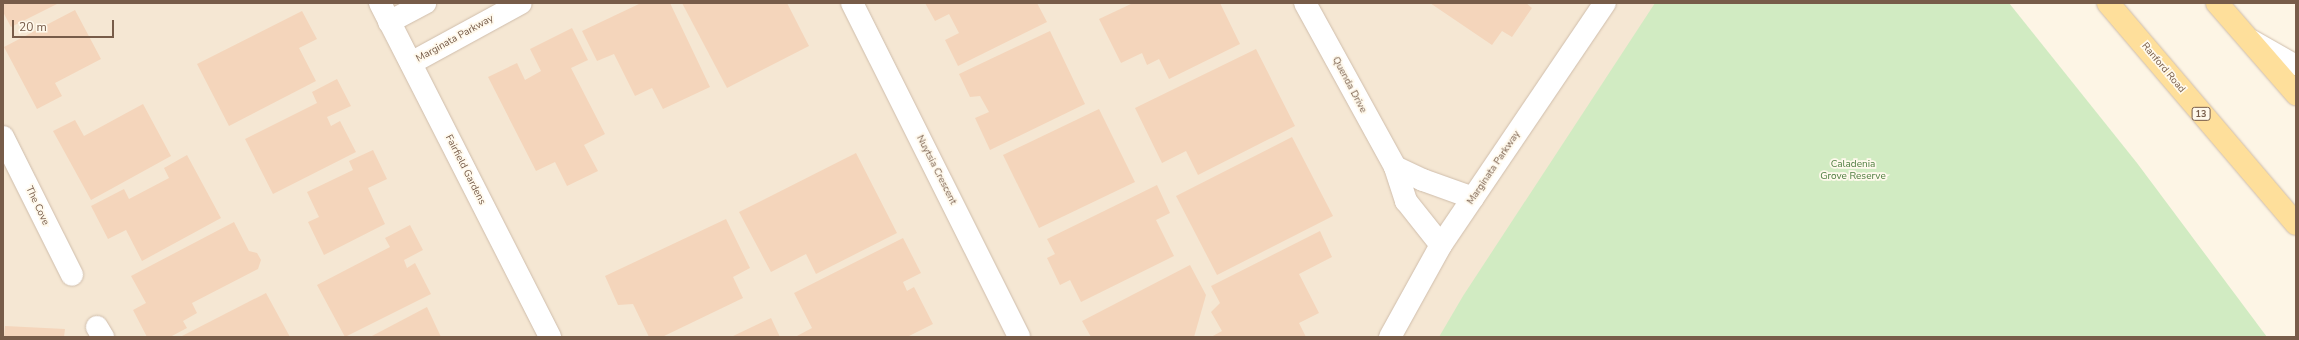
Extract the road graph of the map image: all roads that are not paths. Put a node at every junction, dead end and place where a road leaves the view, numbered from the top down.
1 (380, 3) edge
2 (425, 3) edge
3 (521, 3) edge
4 (852, 3) edge
5 (1305, 3) edge
6 (1606, 3) edge
7 (2108, 3) edge
8 (2217, 3) edge
9 (390, 22) junction
10 (2246, 37) junction
11 (411, 64) junction
12 (2296, 65) edge
13 (2296, 94) edge
14 (3, 137) edge
15 (1395, 167) junction
16 (1473, 198) junction
17 (2296, 224) edge
18 (1441, 245) junction
19 (72, 275) dead end
20 (550, 337) edge
21 (1019, 337) edge
22 (1390, 337) edge

1 - 9 street, Fairfield Gardens
2 - 9 street
3 - 11 street, Marginata Parkway
4 - 21 street, Nuytsia Crescent
5 - 15 street, Quenda Drive
6 - 16 street, Marginata Parkway
7 - 17 main road, Ranford Road / 13
8 - 10 main road
9 - 11 street, Fairfield Gardens
10 - 12 lane
10 - 13 main road
11 - 20 street, Fairfield Gardens
14 - 19 street, The Cove
15 - 16 street
15 - 18 street, Quenda Drive
16 - 18 street, Marginata Parkway
18 - 22 street, Marginata Parkway

